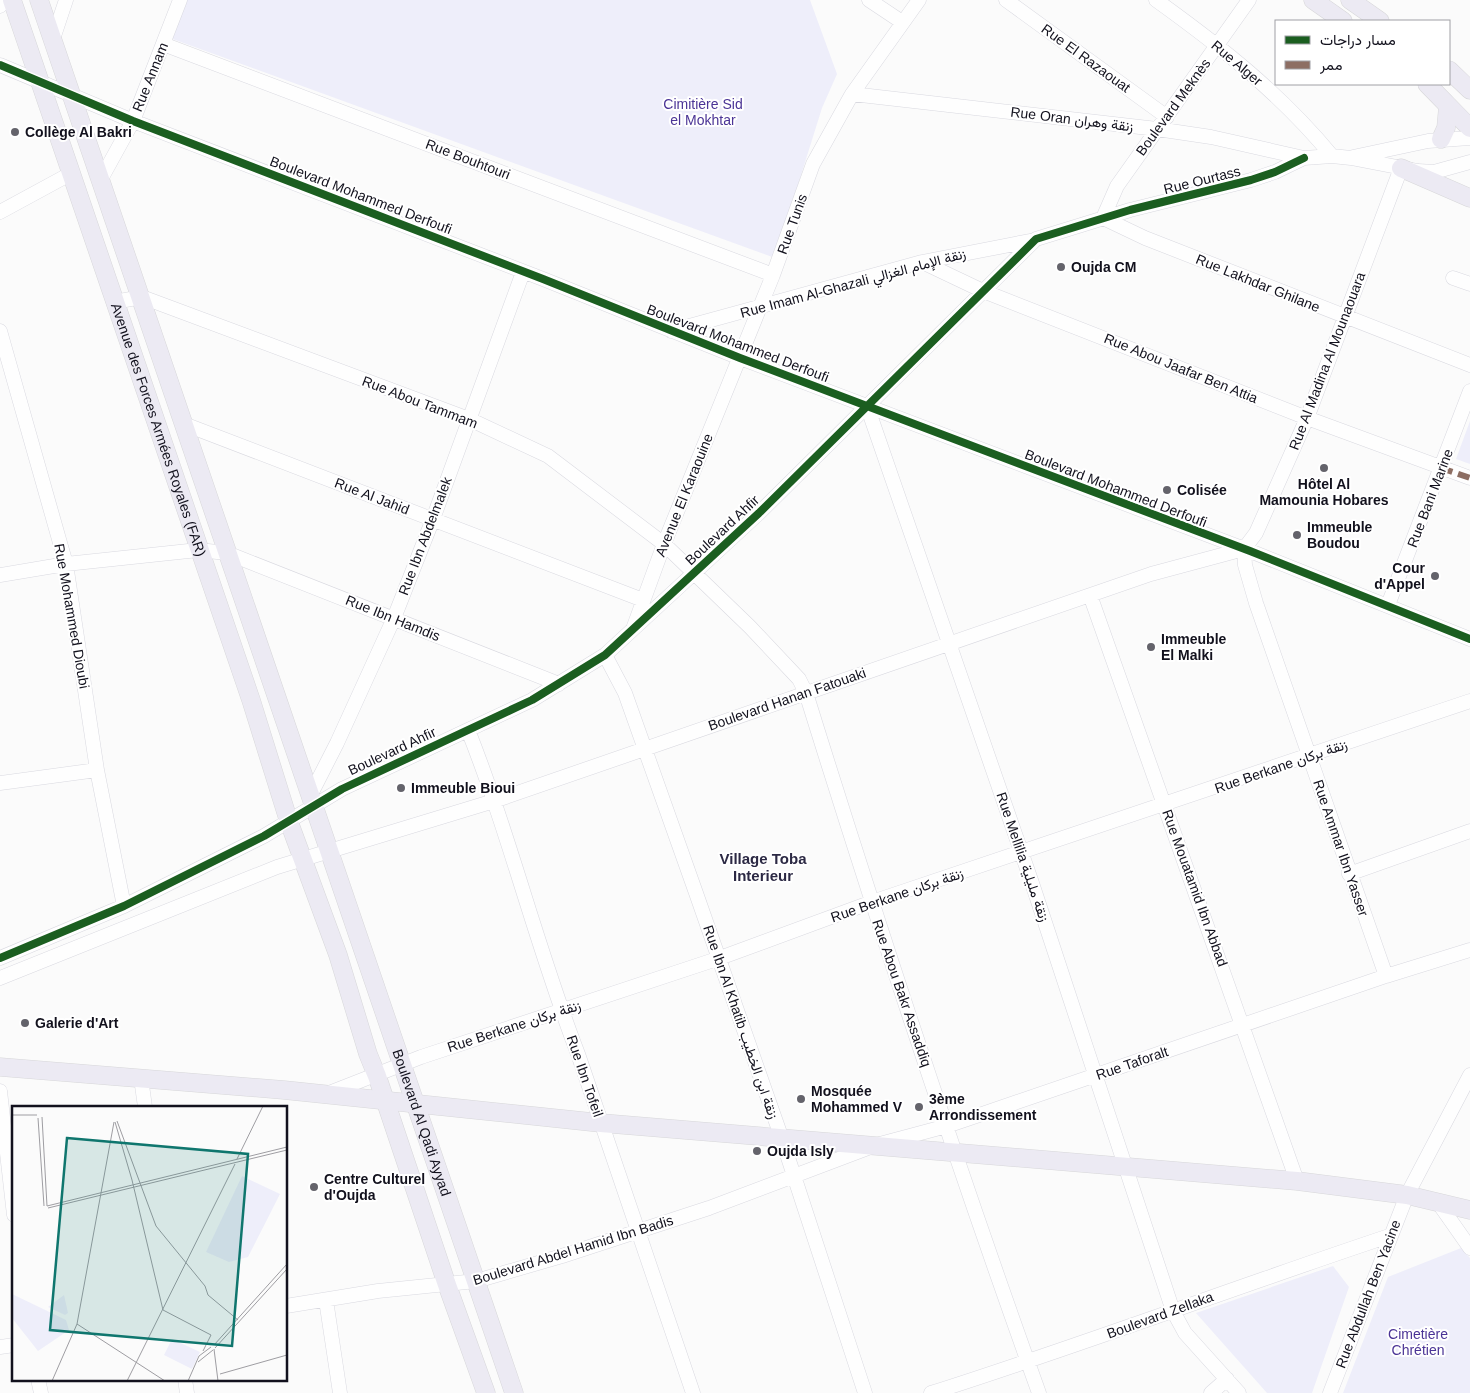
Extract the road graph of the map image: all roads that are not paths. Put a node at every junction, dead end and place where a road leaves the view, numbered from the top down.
1 (5, 0) edge
2 (12, 0) edge
3 (40, 0) edge
4 (66, 0) edge
5 (180, 0) edge
6 (869, 0) edge
7 (919, 0) edge
8 (1006, 0) edge
9 (1156, 0) edge
10 (1249, 0) edge
11 (1313, 0) edge
12 (1350, 0) edge
13 (0, 6) edge
14 (1343, 20) edge
15 (1379, 20) edge
16 (902, 22) junction
17 (52, 39) junction
18 (163, 44) junction
19 (1218, 45) junction
20 (0, 65) edge
21 (1450, 71) edge
22 (40, 80) junction
23 (1428, 85) edge
24 (1470, 90) edge
25 (71, 93) junction
26 (852, 94) junction
27 (1448, 106) junction
28 (1167, 117) junction
29 (132, 121) junction
30 (1470, 128) edge
31 (1157, 129) junction
32 (1470, 138) edge
33 (1442, 139) junction
34 (1332, 156) junction
35 (1304, 158) junction
36 (1350, 158) junction
37 (1470, 162) edge
38 (1401, 168) junction
39 (70, 174) junction
40 (101, 179) junction
41 (1470, 198) edge
42 (0, 212) edge
43 (1103, 218) junction
44 (1036, 240) junction
45 (922, 262) junction
46 (523, 272) junction
47 (773, 275) junction
48 (1453, 278) dead end
49 (1470, 284) edge
50 (982, 291) junction
51 (142, 297) junction
52 (114, 302) junction
53 (761, 307) junction
54 (1344, 317) junction
55 (0, 331) edge
56 (671, 331) junction
57 (740, 358) junction
58 (1470, 365) edge
59 (1470, 391) edge
60 (868, 406) junction
61 (1307, 418) junction
62 (469, 420) junction
63 (184, 424) junction
64 (1441, 468) junction
65 (1470, 478) edge
66 (433, 519) junction
67 (664, 544) junction
68 (1244, 549) junction
69 (198, 550) junction
70 (228, 553) junction
71 (66, 564) junction
72 (695, 572) junction
73 (0, 575) edge
74 (1090, 595) junction
75 (643, 600) junction
76 (1388, 605) junction
77 (394, 618) junction
78 (632, 633) junction
79 (1470, 639) edge
80 (950, 643) junction
81 (605, 656) junction
82 (559, 684) junction
83 (806, 693) junction
84 (1470, 701) edge
85 (468, 730) junction
86 (643, 750) junction
87 (1310, 756) junction
88 (97, 770) junction
89 (0, 783) edge
90 (313, 800) junction
91 (494, 801) junction
92 (1165, 805) junction
93 (289, 822) junction
94 (1470, 831) edge
95 (329, 852) junction
96 (1021, 853) junction
97 (304, 859) junction
98 (1349, 874) junction
99 (872, 902) junction
100 (124, 906) junction
101 (1470, 950) edge
102 (0, 958) edge
103 (718, 959) junction
104 (1386, 976) junction
105 (0, 978) edge
106 (561, 1010) junction
107 (1244, 1025) junction
108 (402, 1066) junction
109 (0, 1068) edge
110 (1470, 1074) edge
111 (377, 1076) junction
112 (1096, 1076) junction
113 (141, 1078) junction
114 (0, 1091) edge
115 (326, 1094) junction
116 (385, 1101) junction
117 (414, 1104) junction
118 (145, 1106) edge
119 (601, 1123) junction
120 (947, 1126) junction
121 (781, 1136) junction
122 (876, 1145) junction
123 (955, 1153) junction
124 (1126, 1166) junction
125 (794, 1176) junction
126 (1297, 1181) junction
127 (1407, 1195) junction
128 (12, 1197) edge
129 (1437, 1201) junction
130 (1470, 1210) edge
131 (638, 1230) junction
132 (1389, 1236) junction
133 (1470, 1248) edge
134 (476, 1280) junction
135 (446, 1282) junction
136 (326, 1300) junction
137 (288, 1306) edge
138 (1173, 1311) junction
139 (1028, 1362) junction
140 (1227, 1379) junction
141 (38, 1380) edge
142 (185, 1380) edge
143 (40, 1393) edge
144 (187, 1393) edge
145 (340, 1393) edge
146 (486, 1393) edge
147 (514, 1393) edge
148 (693, 1393) edge
149 (865, 1393) edge
150 (932, 1393) edge
151 (1039, 1393) edge
152 (1211, 1393) edge
153 (1240, 1393) edge
154 (1330, 1393) edge

1 - 13 street
2 - 22 main road, Avenue des Forces Armées Royales (FAR)
3 - 17 main road, Avenue des Forces Armées Royales (FAR)
4 - 17 street
5 - 18 street, Rue Annam
6 - 16 street
7 - 16 street, Rue Tunis
8 - 28 street, Rue El Razaouat
9 - 19 street, Rue Alger
10 - 19 street, Boulevard Meknès
11 - 14 main road
12 - 15 main road
16 - 26 street, Rue Tunis
17 - 25 main road, Avenue des Forces Armées Royales (FAR)
18 - 29 street, Rue Annam
18 - 47 street, Rue Bouhtouri
19 - 28 street, Boulevard Meknès
19 - 34 street, Rue Alger
20 - 22 street, Boulevard Mohammed Derfoufi
21 - 24 main road
22 - 25 street, Boulevard Mohammed Derfoufi
22 - 39 main road, Avenue des Forces Armées Royales (FAR)
23 - 27 main road
25 - 29 street, Boulevard Mohammed Derfoufi
25 - 40 main road, Avenue des Forces Armées Royales (FAR)
26 - 31 street, Rue Oran زنقة وهران
26 - 47 street, Rue Tunis
27 - 30 main road
27 - 33 main road
28 - 31 street, Boulevard Meknès
29 - 40 street, Rue Annam
29 - 46 street, Boulevard Mohammed Derfoufi
31 - 35 street, Rue Oran زنقة وهران
31 - 43 street, Boulevard Meknès
32 - 33 street
33 - 36 street
34 - 35 street, Rue Oran زنقة وهران
34 - 36 street, Rue Oran زنقة وهران
35 - 43 street, Rue Ourtass
36 - 38 street
37 - 38 street
38 - 41 main road
38 - 54 street, Rue Al Madina Al Mounaouara
39 - 42 street
39 - 52 main road, Avenue des Forces Armées Royales (FAR)
40 - 51 main road, Avenue des Forces Armées Royales (FAR)
43 - 44 street, Boulevard Ahfir
43 - 54 street, Rue Lakhdar Ghilane
44 - 45 street, Rue Imam Al-Ghazali زنقة الإمام الغزالي
44 - 50 street, Boulevard Ahfir
45 - 50 street, Rue Abou Jaafar Ben Attia
45 - 53 street, Rue Imam Al-Ghazali زنقة الإمام الغزالي
46 - 56 street, Boulevard Mohammed Derfoufi
46 - 62 street, Rue Ibn Abdelmalek
47 - 53 street, Rue Tunis
48 - 49 street
50 - 60 street, Boulevard Ahfir
50 - 61 street, Rue Abou Jaafar Ben Attia
51 - 52 street
51 - 62 street, Rue Abou Tammam
51 - 63 main road, Avenue des Forces Armées Royales (FAR)
52 - 69 main road, Avenue des Forces Armées Royales (FAR)
53 - 56 street, Rue Imam Al-Ghazali زنقة الإمام الغزالي
53 - 57 street, Rue Tunis
54 - 58 street, Rue Lakhdar Ghilane
54 - 61 street, Rue Al Madina Al Mounaouara
55 - 71 street, Rue Mohammed Dioubi
56 - 57 street, Boulevard Mohammed Derfoufi
57 - 60 street, Boulevard Mohammed Derfoufi
57 - 67 street, Avenue El Karaouine
59 - 64 street, Rue Bani Marine
60 - 68 street, Boulevard Mohammed Derfoufi
60 - 72 street, Boulevard Ahfir
60 - 80 street, Rue Mellilia زنقة مليلية
61 - 64 street, Rue Abou Jaafar Ben Attia
61 - 68 street, Rue Al Madina Al Mounaouara
62 - 66 street, Rue Ibn Abdelmalek
62 - 67 street, Rue Abou Tammam
63 - 66 street, Rue Al Jahid
63 - 70 main road, Avenue des Forces Armées Royales (FAR)
64 - 65 street, Rue Abou Jaafar Ben Attia
64 - 76 street, Rue Bani Marine
66 - 75 street, Rue Al Jahid
66 - 77 street, Rue Ibn Abdelmalek
67 - 72 street, Rue Abou Tammam
67 - 75 street, Avenue El Karaouine
68 - 74 street, Boulevard Hanan Fatouaki
68 - 76 street, Boulevard Mohammed Derfoufi
68 - 87 street, Rue Ammar Ibn Yasser
69 - 70 street, Rue Ibn Hamdis
69 - 71 street, Rue Ibn Hamdis
69 - 93 main road, Avenue des Forces Armées Royales (FAR)
70 - 77 street, Rue Ibn Hamdis
70 - 90 main road, Avenue des Forces Armées Royales (FAR)
71 - 73 street, Rue Ibn Hamdis
71 - 88 street, Rue Mohammed Dioubi
72 - 78 street, Boulevard Ahfir
72 - 83 street, Rue Abou Bakr Assaddiq
74 - 80 street, Boulevard Hanan Fatouaki
74 - 92 street, Rue Mouatamid Ibn Abbad
75 - 78 street, Avenue El Karaouine
76 - 79 street, Boulevard Mohammed Derfoufi
77 - 82 street, Rue Ibn Hamdis
77 - 90 street, Rue Ibn Abdelmalek
78 - 81 street, Boulevard Ahfir
80 - 83 street, Boulevard Hanan Fatouaki
80 - 96 street, Rue Mellilia زنقة مليلية
81 - 82 street, Boulevard Ahfir
81 - 86 street, Rue Ibn Al Khatib زنقة ابن الخطيب
82 - 85 street, Boulevard Ahfir
83 - 86 street, Boulevard Hanan Fatouaki
83 - 99 street, Rue Abou Bakr Assaddiq
84 - 87 street, Rue Berkane زنقة بركان
85 - 90 street, Boulevard Ahfir
85 - 91 street, Rue Ibn Tofeil
86 - 91 street, Boulevard Hanan Fatouaki
86 - 103 street, Rue Ibn Al Khatib زنقة ابن الخطيب
87 - 92 street, Rue Berkane زنقة بركان
87 - 98 street, Rue Ammar Ibn Yasser
88 - 89 street
88 - 100 street, Rue Mohammed Dioubi
90 - 93 street, Boulevard Ahfir
90 - 95 main road, Avenue des Forces Armées Royales (FAR)
91 - 95 street, Boulevard Hanan Fatouaki
91 - 106 street, Rue Ibn Tofeil
92 - 96 street, Rue Berkane زنقة بركان
92 - 107 street, Rue Mouatamid Ibn Abbad
93 - 97 main road, Avenue des Forces Armées Royales (FAR)
93 - 100 street, Boulevard Ahfir
94 - 98 street
95 - 97 street, Boulevard Hanan Fatouaki
95 - 108 main road, Boulevard Al Qadi Ayyad
96 - 99 street, Rue Berkane زنقة بركان
96 - 112 street, Rue Mellilia زنقة مليلية
97 - 105 street, Boulevard Hanan Fatouaki
97 - 111 main road, Boulevard Al Qadi Ayyad
98 - 104 street, Rue Ammar Ibn Yasser
99 - 103 street, Rue Berkane زنقة بركان
99 - 120 street, Rue Abou Bakr Assaddiq
100 - 102 street, Boulevard Ahfir
101 - 104 street, Rue Taforalt
103 - 106 street, Rue Berkane زنقة بركان
103 - 121 street, Rue Ibn Al Khatib زنقة ابن الخطيب
104 - 107 street, Rue Taforalt
106 - 108 street, Rue Berkane زنقة بركان
106 - 119 street, Rue Ibn Tofeil
107 - 112 street, Rue Taforalt
107 - 126 street, Rue Mouatamid Ibn Abbad
108 - 111 street, Rue Berkane زنقة بركان
108 - 117 main road, Boulevard Al Qadi Ayyad
109 - 113 main road
110 - 127 street, Rue Abdullah Ben Yacine
111 - 115 street, Rue Berkane زنقة بركان
111 - 116 main road, Boulevard Al Qadi Ayyad
112 - 120 street, Rue Taforalt
112 - 124 street, Rue Mellilia زنقة مليلية
113 - 115 main road
113 - 118 street
114 - 128 street
115 - 116 main road
116 - 117 main road
116 - 135 main road, Boulevard Al Qadi Ayyad
117 - 119 main road
117 - 134 main road, Boulevard Al Qadi Ayyad
119 - 121 main road
119 - 131 street, Rue Ibn Tofeil
120 - 122 street, Rue Taforalt
120 - 123 street, Rue Abou Bakr Assaddiq
121 - 122 main road
121 - 125 street, Rue Ibn Al Khatib زنقة ابن الخطيب
122 - 123 main road
122 - 125 street, Rue Taforalt
123 - 124 main road
123 - 139 street, Rue Abou Bakr Assaddiq
124 - 126 main road
124 - 138 street, Rue Mellilia زنقة مليلية
125 - 131 street, Boulevard Abdel Hamid Ibn Badis
125 - 149 street, Rue Ibn Al Khatib زنقة ابن الخطيب
126 - 127 main road
127 - 129 main road
127 - 132 street, Rue Abdullah Ben Yacine
129 - 130 main road
129 - 133 street
131 - 134 street, Boulevard Abdel Hamid Ibn Badis
131 - 148 street, Rue Ibn Tofeil
132 - 138 street, Boulevard Zellaka
132 - 154 street, Rue Abdullah Ben Yacine
134 - 135 street, Boulevard Abdel Hamid Ibn Badis
134 - 147 main road, Boulevard Al Qadi Ayyad
135 - 136 street, Boulevard Abdel Hamid Ibn Badis
135 - 146 main road, Boulevard Al Qadi Ayyad
136 - 137 street, Boulevard Abdel Hamid Ibn Badis
136 - 145 street
138 - 139 street, Boulevard Zellaka
138 - 140 street, Rue Mellilia زنقة مليلية
139 - 150 street, Boulevard Zellaka
139 - 151 street, Rue Abou Bakr Assaddiq
140 - 152 street
140 - 153 street, Rue Mellilia زنقة مليلية
141 - 143 street
142 - 144 street

